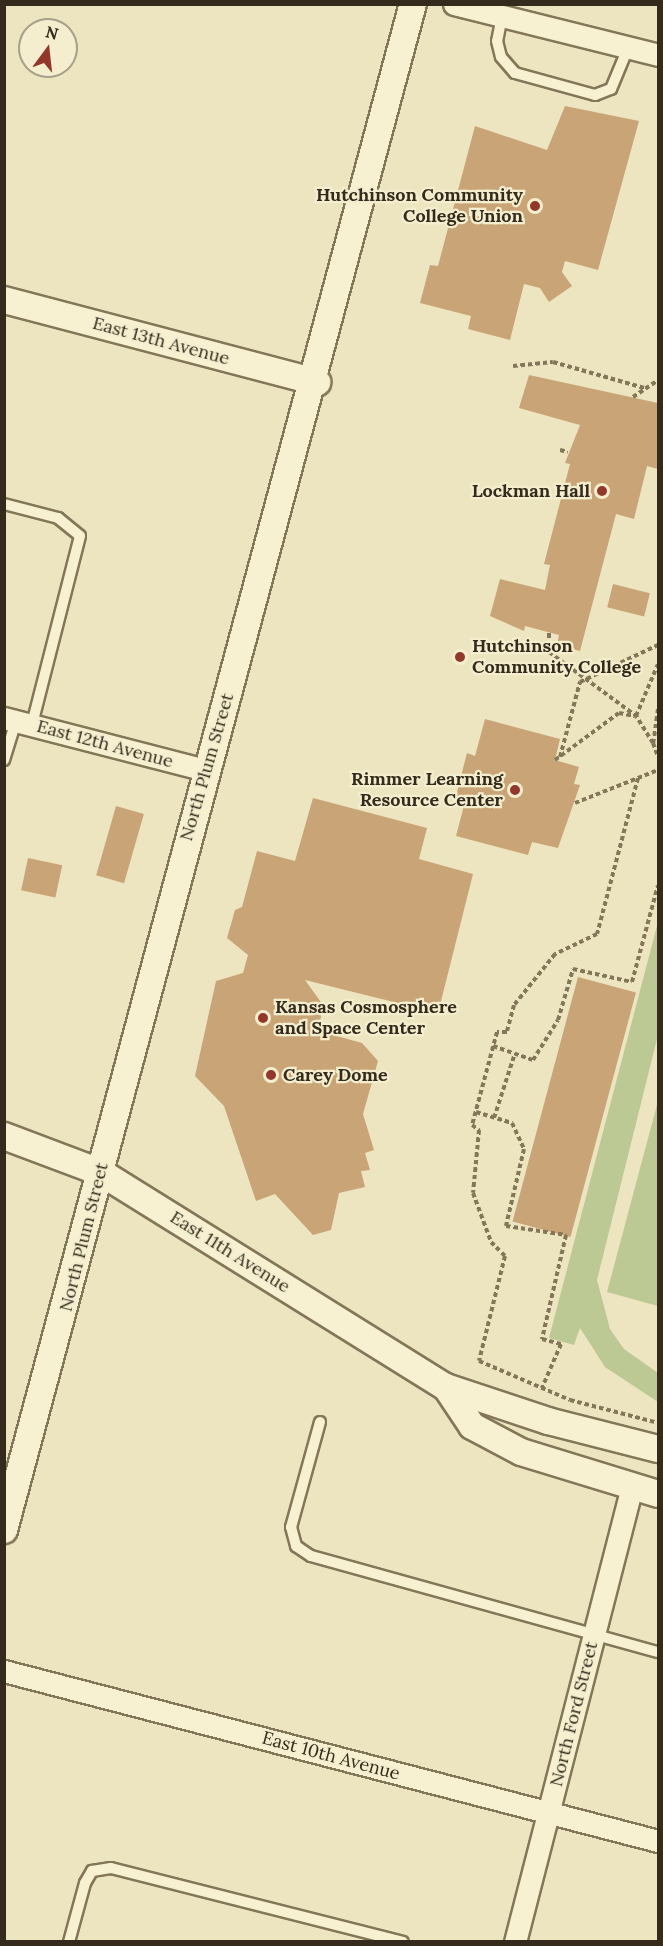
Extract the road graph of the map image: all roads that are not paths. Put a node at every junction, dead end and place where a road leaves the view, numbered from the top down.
1 (413, 4) edge
2 (467, 6) edge
3 (502, 16) junction
4 (628, 48) junction
5 (658, 55) edge
6 (4, 300) edge
7 (317, 382) junction
8 (4, 504) edge
9 (17, 721) edge
10 (4, 760) edge
11 (205, 770) junction
12 (4, 1136) edge
13 (100, 1172) junction
14 (446, 1387) junction
15 (320, 1422) dead end
16 (658, 1449) edge
17 (632, 1487) junction
18 (658, 1494) edge
19 (4, 1530) edge
20 (594, 1635) junction
21 (658, 1652) edge
22 (4, 1671) edge
23 (548, 1813) junction
24 (658, 1841) edge
25 (69, 1941) edge
26 (403, 1941) edge
27 (515, 1941) edge

1 - 7 street, North Plum Street
2 - 3 street
3 - 4 street
3 - 4 lane
4 - 5 street
6 - 7 street, East 13th Avenue
7 - 11 street, North Plum Street
8 - 9 lane
9 - 10 lane
9 - 11 street, East 12th Avenue
11 - 13 street, North Plum Street
12 - 13 street, East 11th Avenue
13 - 14 street, East 11th Avenue
13 - 19 street, North Plum Street
14 - 16 street, East 11th Avenue
14 - 17 street, East 11th Avenue
15 - 20 lane
17 - 18 street, East 11th Avenue
17 - 20 street, North Ford Street
20 - 21 lane
20 - 23 street, North Ford Street
22 - 23 street, East 10th Avenue
23 - 24 street, East 10th Avenue
23 - 27 street, North Ford Street
25 - 26 lane

